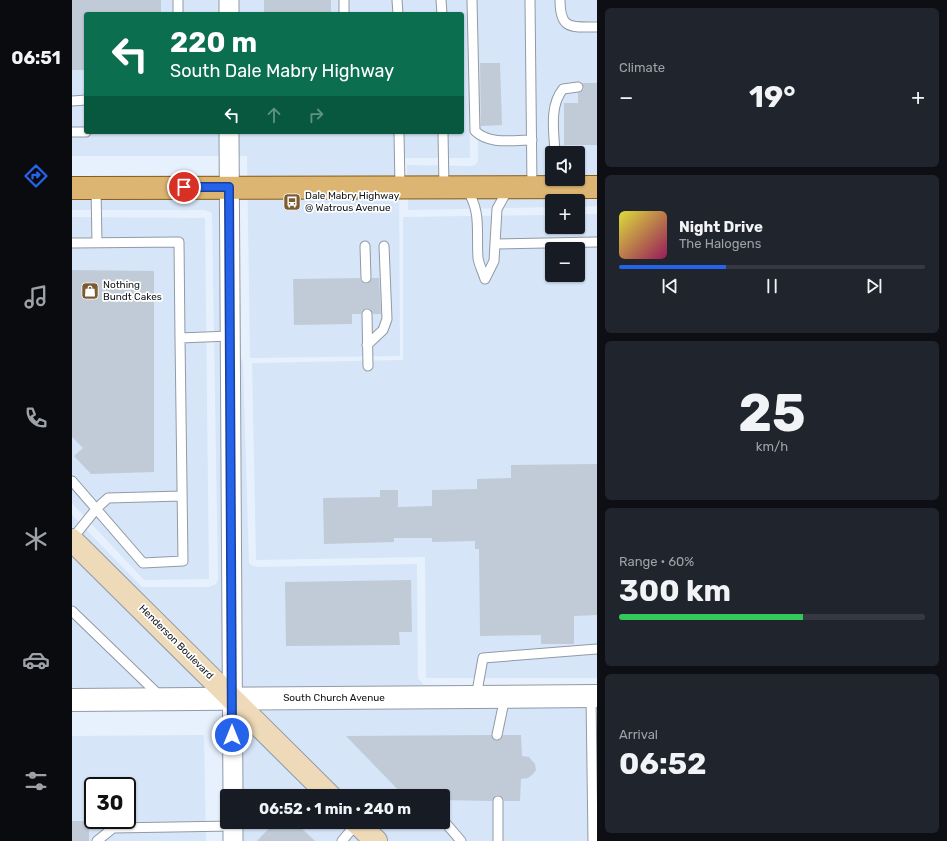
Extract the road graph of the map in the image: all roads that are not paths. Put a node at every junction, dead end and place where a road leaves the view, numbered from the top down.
1 (178, 0) edge
2 (229, 0) edge
3 (344, 0) edge
4 (397, 0) edge
5 (441, 0) edge
6 (472, 0) edge
7 (530, 0) edge
8 (560, 0) edge
9 (178, 12) edge
10 (229, 12) edge
11 (344, 12) edge
12 (398, 12) edge
13 (442, 12) edge
14 (597, 27) edge
15 (578, 87) dead end
16 (84, 100) edge
17 (72, 101) edge
18 (72, 132) edge
19 (84, 132) edge
20 (229, 134) edge
21 (399, 134) edge
22 (443, 134) edge
23 (532, 140) junction
24 (555, 146) edge
25 (545, 185) edge
26 (585, 186) edge
27 (229, 187) junction
28 (532, 187) junction
29 (597, 187) edge
30 (72, 188) edge
31 (96, 188) junction
32 (400, 188) junction
33 (444, 188) junction
34 (466, 188) junction
35 (509, 188) junction
36 (597, 242) edge
37 (72, 243) edge
38 (97, 243) junction
39 (495, 244) junction
40 (365, 246) dead end
41 (384, 246) dead end
42 (366, 278) dead end
43 (366, 314) dead end
44 (230, 336) junction
45 (180, 338) junction
46 (367, 345) junction
47 (368, 366) dead end
48 (72, 481) edge
49 (182, 496) junction
50 (97, 508) junction
51 (72, 540) edge
52 (72, 611) edge
53 (597, 649) edge
54 (505, 696) junction
55 (594, 696) edge
56 (476, 697) junction
57 (162, 699) junction
58 (232, 699) junction
59 (72, 700) edge
60 (497, 735) dead end
61 (233, 789) edge
62 (323, 789) edge
63 (498, 801) dead end
64 (450, 828) edge
65 (351, 829) edge
66 (364, 829) edge
67 (233, 830) edge
68 (97, 840) edge
69 (342, 841) edge
70 (376, 841) edge
71 (461, 841) edge
72 (498, 841) edge
73 (593, 841) edge

1 - 9 lane
2 - 10 street
3 - 11 lane
4 - 12 lane
5 - 13 lane
6 - 23 lane
7 - 23 lane
8 - 14 lane
15 - 24 lane
16 - 17 lane
18 - 19 lane
20 - 27 street
21 - 32 lane
22 - 33 lane
23 - 28 lane
25 - 28 main road
26 - 29 main road
27 - 31 main road
27 - 32 main road
27 - 44 street
28 - 35 main road
30 - 31 main road
31 - 38 lane
32 - 33 main road
33 - 34 main road
34 - 35 main road
34 - 39 lane
35 - 39 lane
36 - 39 lane
37 - 38 lane
38 - 45 lane
40 - 42 lane
41 - 46 lane
43 - 46 lane
44 - 45 lane
44 - 58 street
45 - 49 lane
46 - 47 lane
48 - 50 lane
49 - 50 lane
49 - 50 lane
50 - 51 lane
51 - 58 main road, Henderson Boulevard
52 - 57 lane
53 - 56 lane
54 - 55 street, South Church Avenue
54 - 56 street, South Church Avenue
54 - 60 lane
55 - 73 lane
56 - 58 street, South Church Avenue
57 - 58 street, South Church Avenue
57 - 59 street, South Church Avenue
58 - 61 street
58 - 62 main road, Henderson Boulevard
63 - 72 lane
64 - 71 lane
65 - 69 lane
66 - 70 main road
67 - 68 lane

